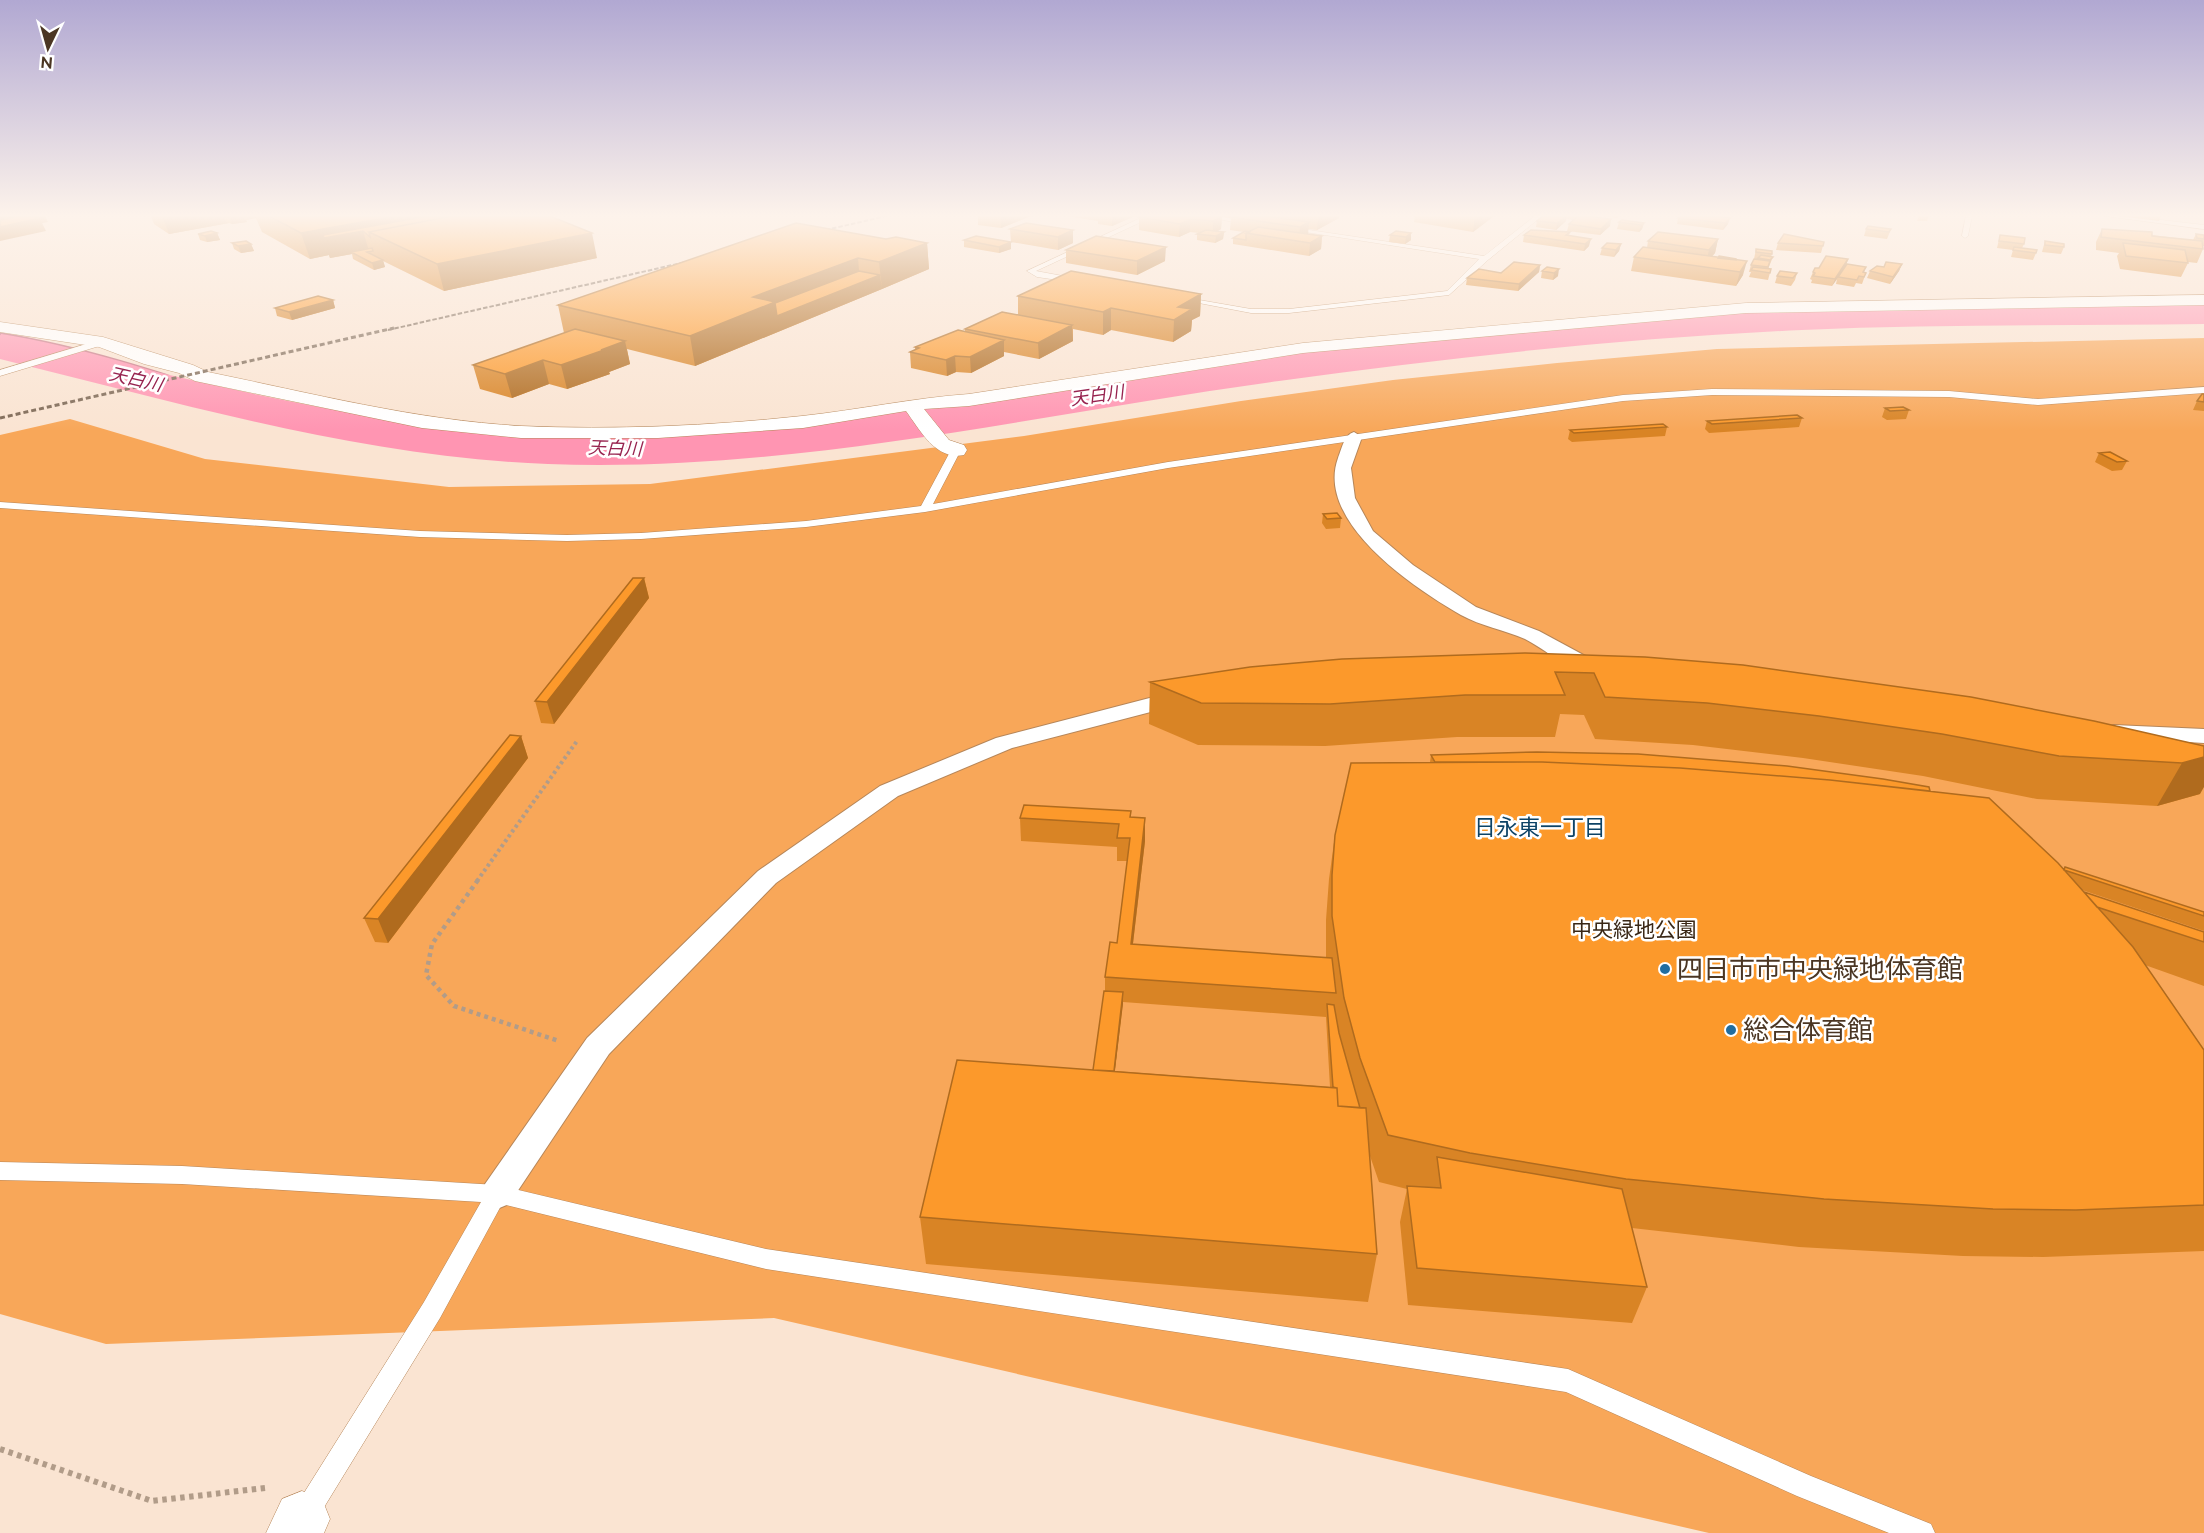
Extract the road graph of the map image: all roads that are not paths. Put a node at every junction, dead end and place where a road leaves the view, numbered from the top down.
1 (1454, 288) edge
2 (1172, 297) edge
3 (2204, 300) edge
4 (0, 327) edge
5 (98, 344) junction
6 (0, 373) edge
7 (2204, 390) edge
8 (913, 407) junction
9 (1354, 437) junction
10 (949, 447) joint
11 (0, 505) edge
12 (925, 509) junction
13 (1559, 678) edge
14 (1210, 697) edge
15 (2097, 731) edge
16 (2204, 736) edge
17 (0, 1171) edge
18 (497, 1194) junction
19 (307, 1511) edge
20 (1922, 1533) edge

1 - 2 lane
3 - 8 street
4 - 5 street
5 - 6 lane
5 - 8 street
7 - 9 lane
8 - 10 street
9 - 12 lane
9 - 13 street
10 - 12 lane
11 - 12 lane
14 - 18 street
15 - 16 street
17 - 18 lane
18 - 19 lane
18 - 20 lane

